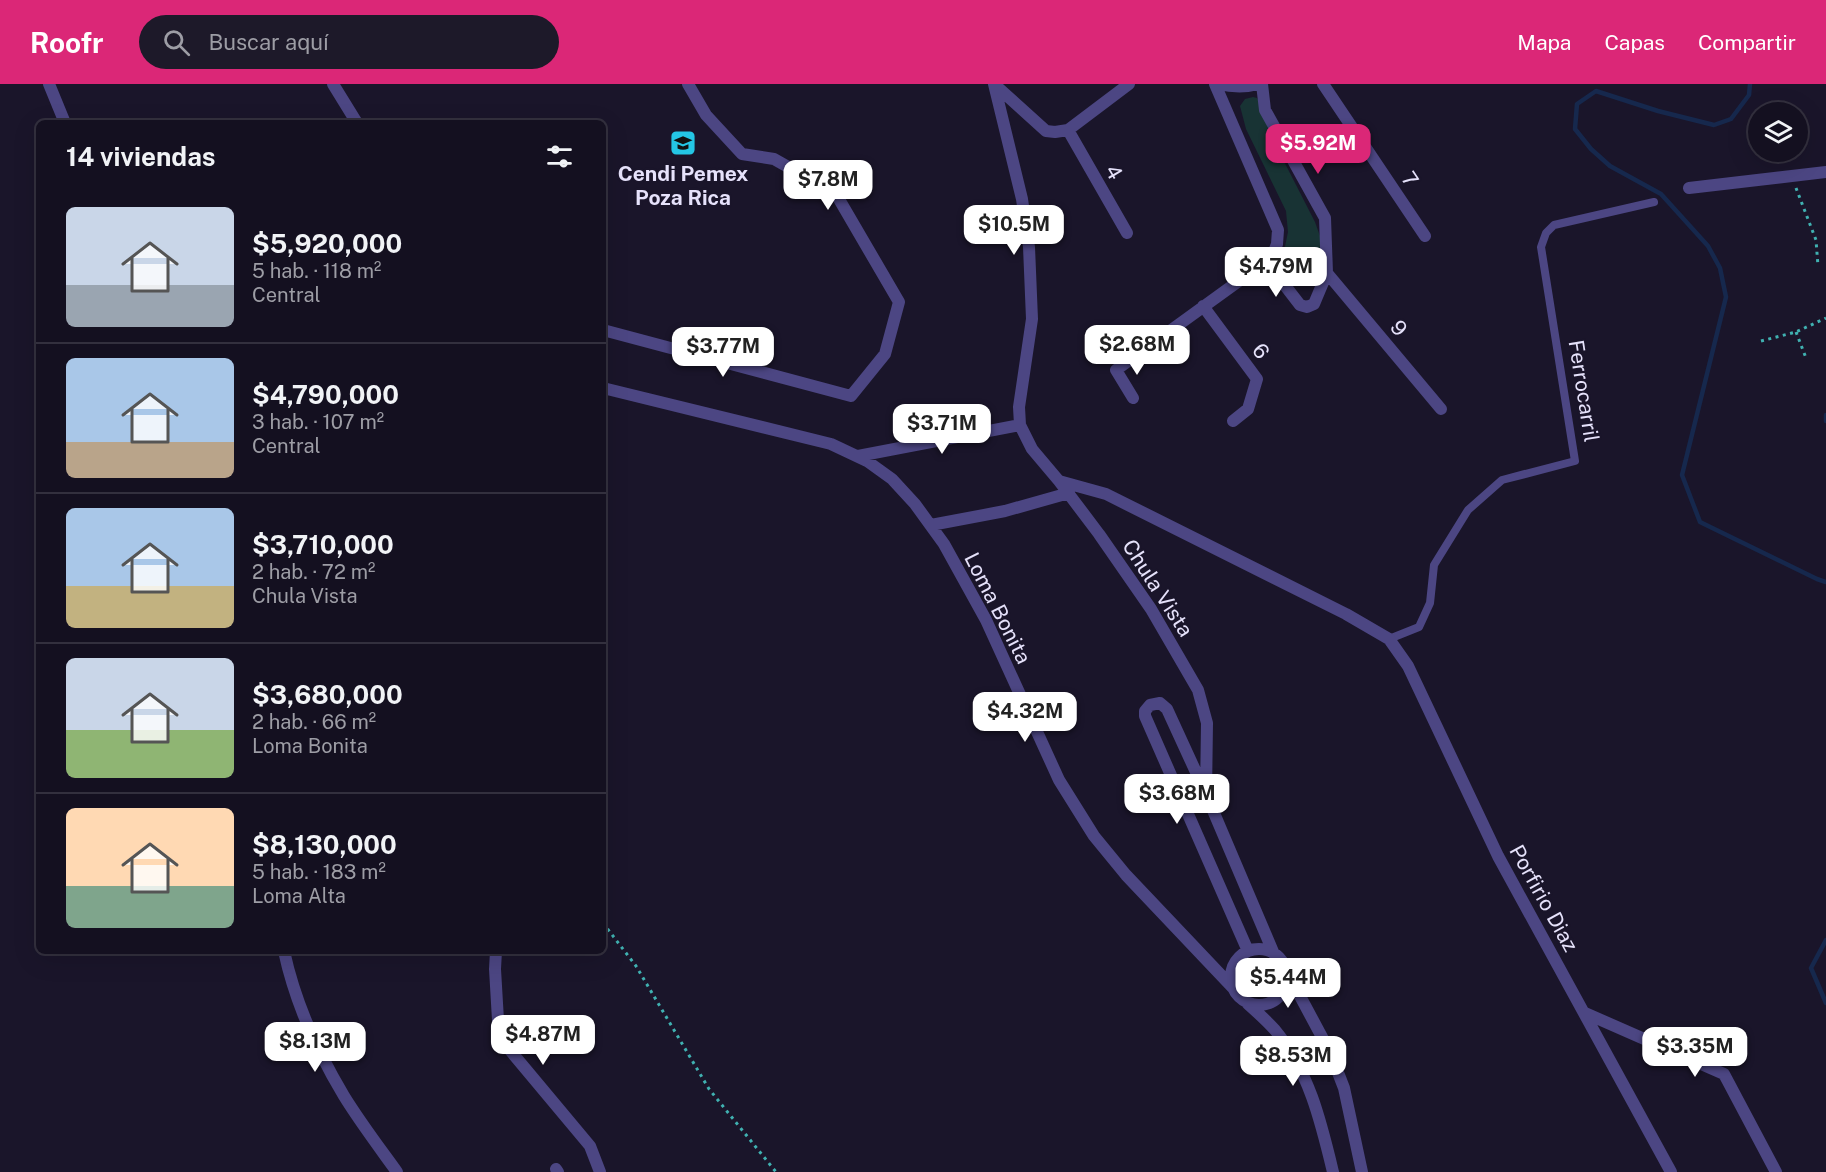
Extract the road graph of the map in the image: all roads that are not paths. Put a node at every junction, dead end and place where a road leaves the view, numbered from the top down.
1 (49, 84) edge
2 (333, 84) edge
3 (688, 84) edge
4 (994, 84) edge
5 (1217, 84) edge
6 (1260, 84) edge
7 (1323, 84) edge
8 (1124, 85) edge
9 (64, 120) edge
10 (355, 120) edge
11 (1068, 130) junction
12 (1826, 172) edge
13 (1689, 188) dead end
14 (1654, 202) dead end
15 (1127, 234) dead end
16 (1425, 236) dead end
17 (1266, 261) junction
18 (1327, 273) junction
19 (1203, 306) junction
20 (606, 331) edge
21 (606, 389) edge
22 (1133, 398) dead end
23 (1441, 409) dead end
24 (1233, 421) dead end
25 (1020, 425) junction
26 (858, 456) junction
27 (1059, 481) junction
28 (1069, 493) junction
29 (931, 525) junction
30 (1389, 639) junction
31 (1206, 794) junction
32 (1248, 951) junction
33 (285, 954) edge
34 (496, 954) edge
35 (1274, 954) junction
36 (1285, 968) junction
37 (1236, 991) junction
38 (1248, 1004) junction
39 (1585, 1013) junction
40 (397, 1172) edge
41 (600, 1172) edge
42 (1333, 1172) edge
43 (1362, 1172) edge
44 (1671, 1172) edge
45 (1776, 1172) edge

1 - 9 street
2 - 10 street
3 - 20 street
4 - 11 street
4 - 25 street, Chula Vista
5 - 6 street
5 - 17 street
6 - 18 street
7 - 16 street, 7
8 - 11 street
11 - 15 street, 4
12 - 13 street
14 - 30 lane, Ferrocarril
17 - 18 street
17 - 19 street
18 - 23 street, 9
19 - 22 street
19 - 24 street, 6
21 - 26 street, Loma Bonita
25 - 26 street
25 - 27 street, Chula Vista
26 - 29 street, Loma Bonita
27 - 28 street, Chula Vista
27 - 30 street
28 - 29 street
28 - 31 street, Chula Vista
29 - 37 street, Loma Bonita
30 - 39 street, Porfirio Diaz
31 - 32 street
31 - 35 street
32 - 35 street
32 - 37 street
33 - 40 street
34 - 41 street
35 - 36 street
36 - 38 street
36 - 43 street
37 - 38 street
38 - 42 street
39 - 44 street, Porfirio Diaz
39 - 45 street

